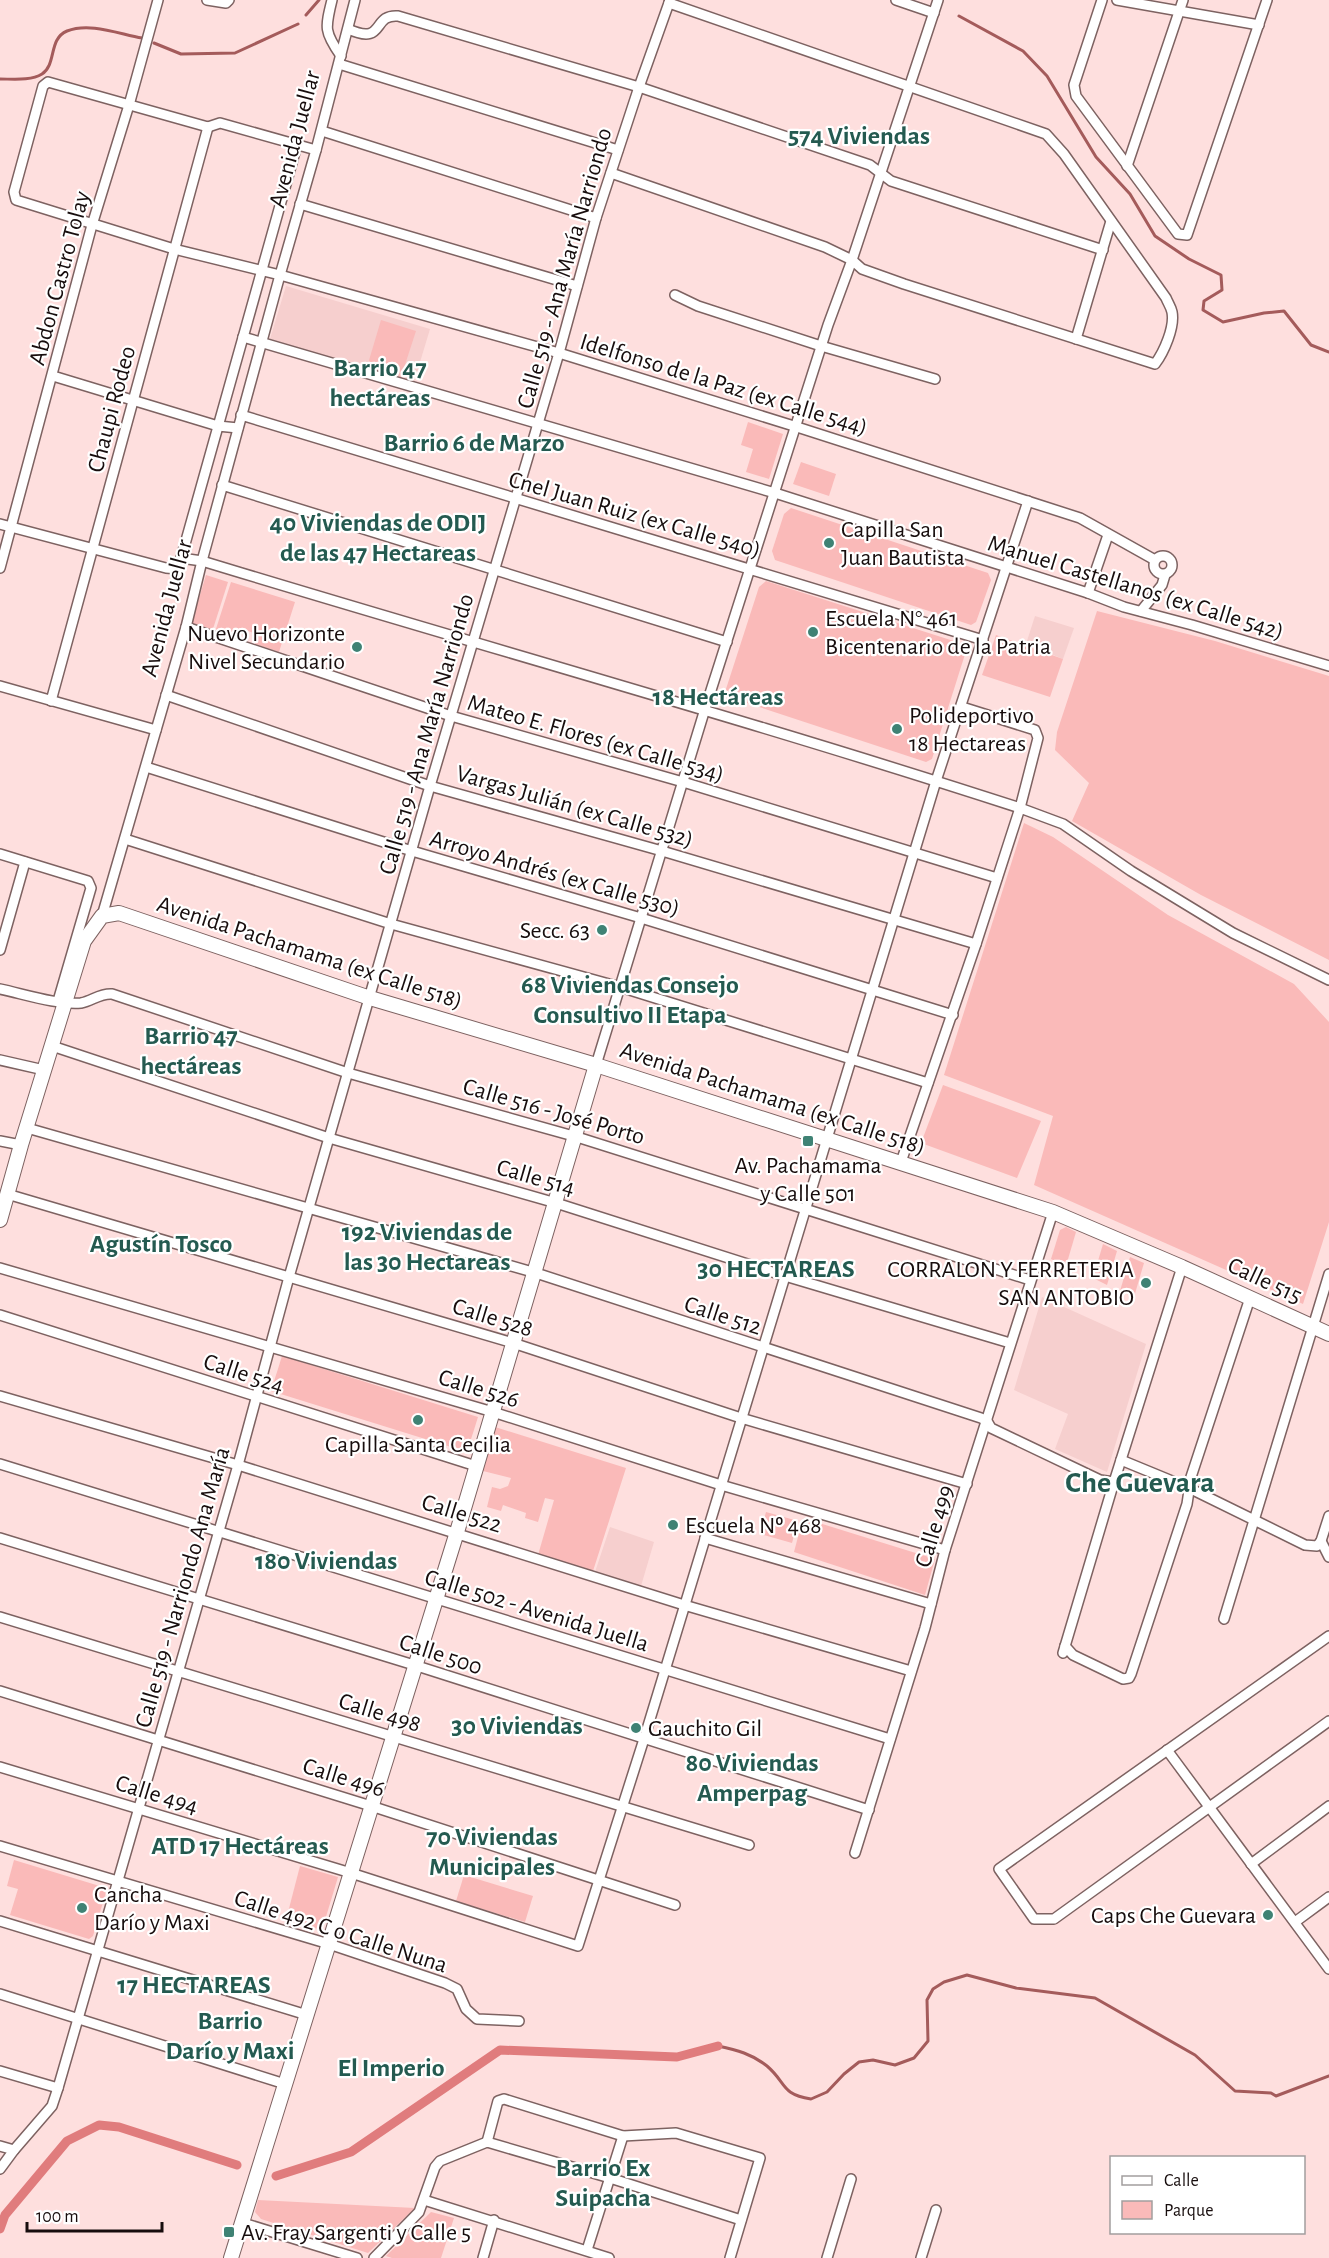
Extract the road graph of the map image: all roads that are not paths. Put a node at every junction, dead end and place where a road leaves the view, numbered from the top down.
1 (158, 0) edge
2 (207, 0) edge
3 (229, 0) edge
4 (332, 0) edge
5 (355, 0) edge
6 (896, 0) edge
7 (938, 0) edge
8 (1102, 0) edge
9 (1117, 0) edge
10 (1183, 0) edge
11 (1267, 0) edge
12 (670, 1) edge
13 (1180, 10) junction
14 (934, 13) junction
15 (1258, 25) junction
16 (348, 29) junction
17 (340, 60) junction
18 (639, 87) junction
19 (908, 87) junction
20 (129, 105) junction
21 (208, 127) junction
22 (322, 131) junction
23 (297, 145) junction
24 (316, 150) junction
25 (618, 150) junction
26 (1127, 165) junction
27 (882, 172) junction
28 (611, 173) junction
29 (300, 204) junction
30 (596, 218) junction
31 (1111, 220) junction
32 (92, 225) junction
33 (174, 249) junction
34 (1103, 250) junction
35 (852, 260) junction
36 (261, 271) junction
37 (280, 275) junction
38 (576, 286) junction
39 (675, 296) dead end
40 (243, 337) junction
41 (1076, 339) junction
42 (261, 343) junction
43 (821, 346) junction
44 (559, 353) junction
45 (53, 376) junction
46 (935, 379) dead end
47 (133, 400) junction
48 (242, 415) junction
49 (539, 423) junction
50 (218, 426) junction
51 (796, 427) junction
52 (238, 428) junction
53 (222, 485) junction
54 (775, 493) junction
55 (515, 500) junction
56 (1028, 501) junction
57 (0, 524) edge
58 (11, 527) junction
59 (1112, 537) junction
60 (93, 548) junction
61 (181, 558) junction
62 (1155, 560) junction
63 (202, 561) junction
64 (0, 568) edge
65 (1006, 568) junction
66 (751, 569) junction
67 (494, 570) junction
68 (1165, 574) junction
69 (1088, 593) junction
70 (1141, 612) junction
71 (186, 627) junction
72 (983, 640) junction
73 (727, 642) junction
74 (472, 643) junction
75 (1329, 666) edge
76 (0, 686) edge
77 (166, 695) junction
78 (51, 701) junction
79 (962, 707) junction
80 (705, 709) junction
81 (451, 716) junction
82 (156, 730) junction
83 (146, 767) junction
84 (936, 781) junction
85 (682, 782) junction
86 (430, 786) junction
87 (1020, 808) junction
88 (125, 839) junction
89 (412, 851) junction
90 (662, 851) junction
91 (915, 853) junction
92 (0, 854) edge
93 (25, 862) junction
94 (997, 878) junction
95 (102, 916) junction
96 (641, 918) junction
97 (895, 921) junction
98 (391, 924) junction
99 (976, 944) junction
100 (0, 950) edge
101 (1315, 973) junction
102 (1329, 980) edge
103 (620, 987) junction
104 (0, 989) edge
105 (872, 989) junction
106 (1329, 989) edge
107 (370, 998) junction
108 (62, 1001) junction
109 (953, 1015) junction
110 (52, 1046) junction
111 (851, 1059) junction
112 (0, 1060) edge
113 (596, 1065) junction
114 (44, 1070) junction
115 (348, 1073) junction
116 (928, 1083) junction
117 (27, 1128) junction
118 (576, 1137) junction
119 (329, 1138) junction
120 (826, 1138) junction
121 (0, 1141) edge
122 (21, 1145) junction
123 (901, 1162) junction
124 (7, 1194) junction
125 (556, 1203) junction
126 (309, 1209) junction
127 (805, 1209) junction
128 (1053, 1212) junction
129 (0, 1220) edge
130 (1182, 1267) junction
131 (0, 1268) edge
132 (536, 1273) junction
133 (1329, 1274) edge
134 (785, 1276) junction
135 (289, 1277) junction
136 (1030, 1280) junction
137 (1250, 1298) junction
138 (0, 1315) edge
139 (1312, 1326) junction
140 (1329, 1334) edge
141 (513, 1343) junction
142 (1011, 1343) junction
143 (270, 1347) junction
144 (763, 1348) junction
145 (0, 1396) edge
146 (255, 1398) junction
147 (493, 1412) junction
148 (741, 1418) junction
149 (987, 1421) junction
150 (1121, 1460) junction
151 (0, 1464) edge
152 (238, 1465) junction
153 (476, 1466) junction
154 (1114, 1482) junction
155 (967, 1484) junction
156 (721, 1485) junction
157 (1189, 1488) junction
158 (1329, 1516) edge
159 (1254, 1520) junction
160 (218, 1531) junction
161 (457, 1532) junction
162 (0, 1538) edge
163 (705, 1538) junction
164 (1319, 1544) junction
165 (945, 1550) junction
166 (1329, 1557) edge
167 (435, 1599) junction
168 (199, 1600) junction
169 (931, 1604) junction
170 (684, 1605) junction
171 (0, 1617) edge
172 (1224, 1619) dead end
173 (1329, 1636) edge
174 (414, 1665) junction
175 (665, 1669) junction
176 (911, 1671) junction
177 (178, 1672) junction
178 (0, 1691) edge
179 (1329, 1721) edge
180 (394, 1736) junction
181 (644, 1739) junction
182 (890, 1739) junction
183 (159, 1740) junction
184 (1167, 1750) junction
185 (0, 1767) edge
186 (371, 1806) junction
187 (1329, 1806) edge
188 (622, 1807) junction
189 (139, 1808) junction
190 (1210, 1808) junction
191 (869, 1810) junction
192 (749, 1845) dead end
193 (0, 1846) edge
194 (855, 1853) dead end
195 (1251, 1864) junction
196 (351, 1873) junction
197 (599, 1880) junction
198 (117, 1881) junction
199 (1329, 1897) edge
200 (675, 1905) dead end
201 (0, 1922) edge
202 (1295, 1922) junction
203 (329, 1944) junction
204 (97, 1950) junction
205 (1329, 1969) edge
206 (0, 1994) edge
207 (307, 2015) junction
208 (79, 2019) junction
209 (519, 2021) dead end
210 (0, 2071) edge
211 (285, 2084) junction
212 (57, 2088) junction
213 (622, 2136) junction
214 (487, 2142) junction
215 (0, 2146) edge
216 (14, 2150) junction
217 (0, 2169) edge
218 (610, 2178) junction
219 (851, 2180) dead end
220 (424, 2200) junction
221 (936, 2210) dead end
222 (494, 2220) junction
223 (741, 2220) junction
224 (243, 2223) junction
225 (587, 2250) junction
226 (231, 2258) edge
227 (357, 2258) edge
228 (374, 2258) edge
229 (483, 2258) edge
230 (609, 2258) edge
231 (730, 2258) edge
232 (827, 2258) edge
233 (921, 2258) edge

1 - 20 street, Abdon Castro Tolay
2 - 3 street
4 - 17 street
5 - 16 street, Avenida Juellar
6 - 14 street
7 - 14 street
8 - 26 street
9 - 13 street
10 - 13 street
11 - 15 street
12 - 18 street, Calle 519 - Ana María Narriondo
12 - 19 street
13 - 15 street
13 - 26 street
14 - 19 street
15 - 26 street
16 - 17 street, Avenida Juellar
16 - 18 street
17 - 22 street, Avenida Juellar
17 - 25 street
18 - 25 street, Calle 519 - Ana María Narriondo
18 - 27 street
19 - 27 street
19 - 31 street
20 - 21 street
20 - 32 street, Abdon Castro Tolay
20 - 32 street, Idelfonso de la Paz (ex Calle 544)
21 - 23 street
21 - 33 street, Chaupi Rodeo
22 - 24 street, Avenida Juellar
22 - 30 street
23 - 24 street
23 - 36 street
24 - 29 street, Avenida Juellar
25 - 28 street, Calle 519 - Ana María Narriondo
27 - 34 street
27 - 35 street
28 - 30 street, Calle 519 - Ana María Narriondo
28 - 35 street
29 - 37 street, Avenida Juellar
29 - 38 street
30 - 38 street, Calle 519 - Ana María Narriondo
31 - 34 street
31 - 41 street
32 - 33 street, Idelfonso de la Paz (ex Calle 544)
32 - 45 street, Abdon Castro Tolay
33 - 36 street, Idelfonso de la Paz (ex Calle 544)
33 - 47 street, Chaupi Rodeo
34 - 41 street
35 - 41 street
35 - 43 street
36 - 37 street, Idelfonso de la Paz (ex Calle 544)
36 - 40 street
37 - 42 street, Avenida Juellar
37 - 44 street, Idelfonso de la Paz (ex Calle 544)
38 - 44 street, Calle 519 - Ana María Narriondo
39 - 43 street
40 - 42 street, Manuel Castellanos (ex Calle 542)
40 - 50 street
42 - 48 street, Avenida Juellar
42 - 49 street, Manuel Castellanos (ex Calle 542)
43 - 46 street
43 - 51 street
44 - 49 street, Calle 519 - Ana María Narriondo
44 - 51 street, Idelfonso de la Paz (ex Calle 544)
45 - 47 street
45 - 58 street, Abdon Castro Tolay
47 - 50 street
47 - 60 street, Chaupi Rodeo
48 - 52 street, Avenida Juellar
48 - 55 street, Cnel Juan Ruiz (ex Calle 540)
49 - 54 street, Manuel Castellanos (ex Calle 542)
49 - 55 street, Calle 519 - Ana María Narriondo
50 - 52 street
50 - 61 street
51 - 54 street
51 - 56 street, Idelfonso de la Paz (ex Calle 544)
52 - 53 street, Avenida Juellar
53 - 63 street, Avenida Juellar
53 - 67 street
54 - 65 street, Manuel Castellanos (ex Calle 542)
54 - 66 street
55 - 66 street, Cnel Juan Ruiz (ex Calle 540)
55 - 67 street, Calle 519 - Ana María Narriondo
56 - 59 street, Idelfonso de la Paz (ex Calle 544)
56 - 65 street
57 - 58 street
58 - 60 street
58 - 64 street, Abdon Castro Tolay
59 - 62 street, Idelfonso de la Paz (ex Calle 544)
59 - 69 street
60 - 61 street
60 - 78 street, Chaupi Rodeo
61 - 63 street
62 - 68 street
62 - 68 street
63 - 71 street, Avenida Juellar
63 - 74 street
65 - 69 street, Manuel Castellanos (ex Calle 542)
65 - 72 street
66 - 72 street, Cnel Juan Ruiz (ex Calle 540)
66 - 73 street
67 - 73 street
67 - 74 street, Calle 519 - Ana María Narriondo
68 - 70 street
69 - 70 street, Manuel Castellanos (ex Calle 542)
70 - 75 street, Manuel Castellanos (ex Calle 542)
71 - 77 street, Avenida Juellar
71 - 81 street, Mateo E. Flores (ex Calle 534)
72 - 79 street
73 - 80 street
74 - 80 street
74 - 81 street, Calle 519 - Ana María Narriondo
76 - 78 street
77 - 82 street, Avenida Juellar
77 - 86 street, Vargas Julián (ex Calle 532)
78 - 82 street
79 - 84 street
79 - 87 street
80 - 84 street
80 - 85 street
81 - 85 street, Mateo E. Flores (ex Calle 534)
81 - 86 street, Calle 519 - Ana María Narriondo
82 - 83 street, Avenida Juellar
83 - 88 street, Avenida Juellar
83 - 89 street, Arroyo Andrés (ex Calle 530)
84 - 87 street
84 - 91 street
85 - 90 street
85 - 91 street, Mateo E. Flores (ex Calle 534)
86 - 89 street, Calle 519 - Ana María Narriondo
86 - 90 street, Vargas Julián (ex Calle 532)
87 - 94 street
87 - 101 street
88 - 95 street, Avenida Juellar
88 - 98 street
89 - 96 street, Arroyo Andrés (ex Calle 530)
89 - 98 street, Calle 519 - Ana María Narriondo
90 - 96 street
90 - 97 street, Vargas Julián (ex Calle 532)
91 - 94 street, Mateo E. Flores (ex Calle 534)
91 - 97 street
92 - 93 street
93 - 100 street
93 - 108 street
94 - 99 street
95 - 107 street, Avenida Pachamama (ex Calle 518)
95 - 108 street, Avenida Juellar
96 - 103 street
96 - 105 street, Arroyo Andrés (ex Calle 530)
97 - 99 street, Vargas Julián (ex Calle 532)
97 - 105 street
98 - 103 street
98 - 107 street, Calle 519 - Ana María Narriondo
99 - 109 street
101 - 102 street
101 - 106 street
103 - 111 street
103 - 113 street
104 - 108 street, Calle 516 - José Porto
105 - 109 street, Arroyo Andrés (ex Calle 530)
105 - 111 street
107 - 113 street, Avenida Pachamama (ex Calle 518)
107 - 115 street, Calle 519 - Narriondo Ana María
108 - 110 street, Avenida Juellar
108 - 115 street, Calle 516 - José Porto
109 - 116 street
110 - 114 street, Avenida Juellar
110 - 119 street, Calle 514
111 - 116 street
111 - 120 street
112 - 114 street
113 - 118 street
113 - 120 street, Avenida Pachamama (ex Calle 518)
114 - 117 street, Avenida Juellar
115 - 118 street, Calle 516 - José Porto
115 - 119 street, Calle 519 - Narriondo Ana María
116 - 123 street
117 - 122 street, Avenida Juellar
117 - 126 street, Calle 512
118 - 125 street
118 - 127 street, Calle 516 - José Porto
119 - 125 street, Calle 514
119 - 126 street, Calle 519 - Narriondo Ana María
120 - 123 street, Avenida Pachamama (ex Calle 518)
120 - 127 street
121 - 122 street
122 - 124 street, Avenida Juellar
123 - 128 street, Avenida Pachamama (ex Calle 518)
124 - 129 street, Avenida Juellar
124 - 135 street, Calle 528
125 - 132 street
125 - 134 street, Calle 514
126 - 132 street, Calle 512
126 - 135 street, Calle 519 - Narriondo Ana María
127 - 134 street
127 - 136 street, Calle 516 - José Porto
128 - 130 street, Avenida Pachamama (ex Calle 518)
128 - 136 street, Calle 499
130 - 137 street, Calle 515
130 - 150 street
131 - 143 street, Calle 526
132 - 141 street
132 - 144 street, Calle 512
133 - 139 street
134 - 142 street, Calle 514
134 - 144 street
135 - 141 street, Calle 528
135 - 143 street, Calle 519 - Narriondo Ana María
136 - 142 street, Calle 499
137 - 139 street, Calle 515
137 - 157 street
138 - 146 street, Calle 524
139 - 140 street, Calle 515
139 - 159 street
141 - 147 street
141 - 148 street, Calle 528
142 - 149 street, Calle 499
143 - 146 street, Calle 519 - Narriondo Ana María
143 - 147 street, Calle 526
144 - 148 street
144 - 149 street, Calle 512
145 - 152 street, Calle 522
146 - 152 street, Calle 519 - Narriondo Ana María
146 - 153 street, Calle 524
147 - 153 street
147 - 156 street, Calle 526
148 - 155 street, Calle 528
148 - 156 street
149 - 154 street, Calle 512
149 - 155 street, Calle 499
150 - 154 street
150 - 157 street
151 - 160 street, Calle 502 - Avenida Juella
152 - 160 street, Calle 519 - Narriondo Ana María
152 - 161 street, Calle 522
153 - 161 street
154 - 157 street
155 - 165 street, Calle 499
156 - 163 street
156 - 165 street, Calle 526
157 - 159 street
158 - 164 street
159 - 164 street
159 - 172 street
160 - 167 street, Calle 502 - Avenida Juella
160 - 168 street, Calle 519 - Narriondo Ana María
161 - 167 street
161 - 170 street, Calle 522
162 - 168 street, Calle 500
163 - 169 street
163 - 170 street
164 - 166 street
165 - 169 street, Calle 499
167 - 174 street
167 - 175 street, Calle 502 - Avenida Juella
168 - 174 street, Calle 500
168 - 177 street, Calle 519 - Narriondo Ana María
169 - 176 street, Calle 499
170 - 175 street
170 - 176 street, Calle 522
171 - 177 street, Calle 498
173 - 184 street
174 - 180 street
174 - 181 street, Calle 500
175 - 181 street
175 - 182 street, Calle 502 - Avenida Juella
176 - 182 street, Calle 499
177 - 180 street, Calle 498
177 - 183 street, Calle 519 - Narriondo Ana María
178 - 183 street, Calle 496
179 - 190 street
180 - 186 street
180 - 188 street, Calle 498
181 - 188 street
181 - 191 street, Calle 500
182 - 191 street, Calle 499
183 - 186 street, Calle 496
183 - 189 street, Calle 519 - Narriondo Ana María
184 - 190 street
184 - 190 street
185 - 189 street, Calle 494
186 - 196 street
186 - 197 street, Calle 496
187 - 195 street
188 - 192 street, Calle 498
188 - 197 street
189 - 196 street, Calle 494
189 - 198 street, Calle 519 - Narriondo Ana María
190 - 195 street
191 - 194 street, Calle 499
193 - 198 street, Calle 492 C o Calle Nuna
195 - 202 street
196 - 197 street, Calle 494
196 - 203 street
197 - 200 street, Calle 496
198 - 203 street, Calle 492 C o Calle Nuna
198 - 204 street, Calle 519 - Narriondo Ana María
199 - 202 street
201 - 204 street
202 - 205 street
203 - 207 street
203 - 209 street, Calle 492 C o Calle Nuna
204 - 207 street
204 - 208 street, Calle 519 - Narriondo Ana María
206 - 208 street
207 - 211 street
208 - 211 street
208 - 212 street, Calle 519 - Narriondo Ana María
210 - 212 street
211 - 224 street
212 - 216 street, Calle 519 - Narriondo Ana María
213 - 214 street
213 - 218 street
213 - 223 street
214 - 218 street
214 - 220 street
215 - 216 street
216 - 217 street, Calle 519 - Narriondo Ana María
218 - 223 street
218 - 225 street
219 - 232 street
220 - 222 street
220 - 228 street
221 - 233 street
222 - 225 street
222 - 229 street
223 - 231 street
224 - 226 street
224 - 227 street
225 - 230 street

